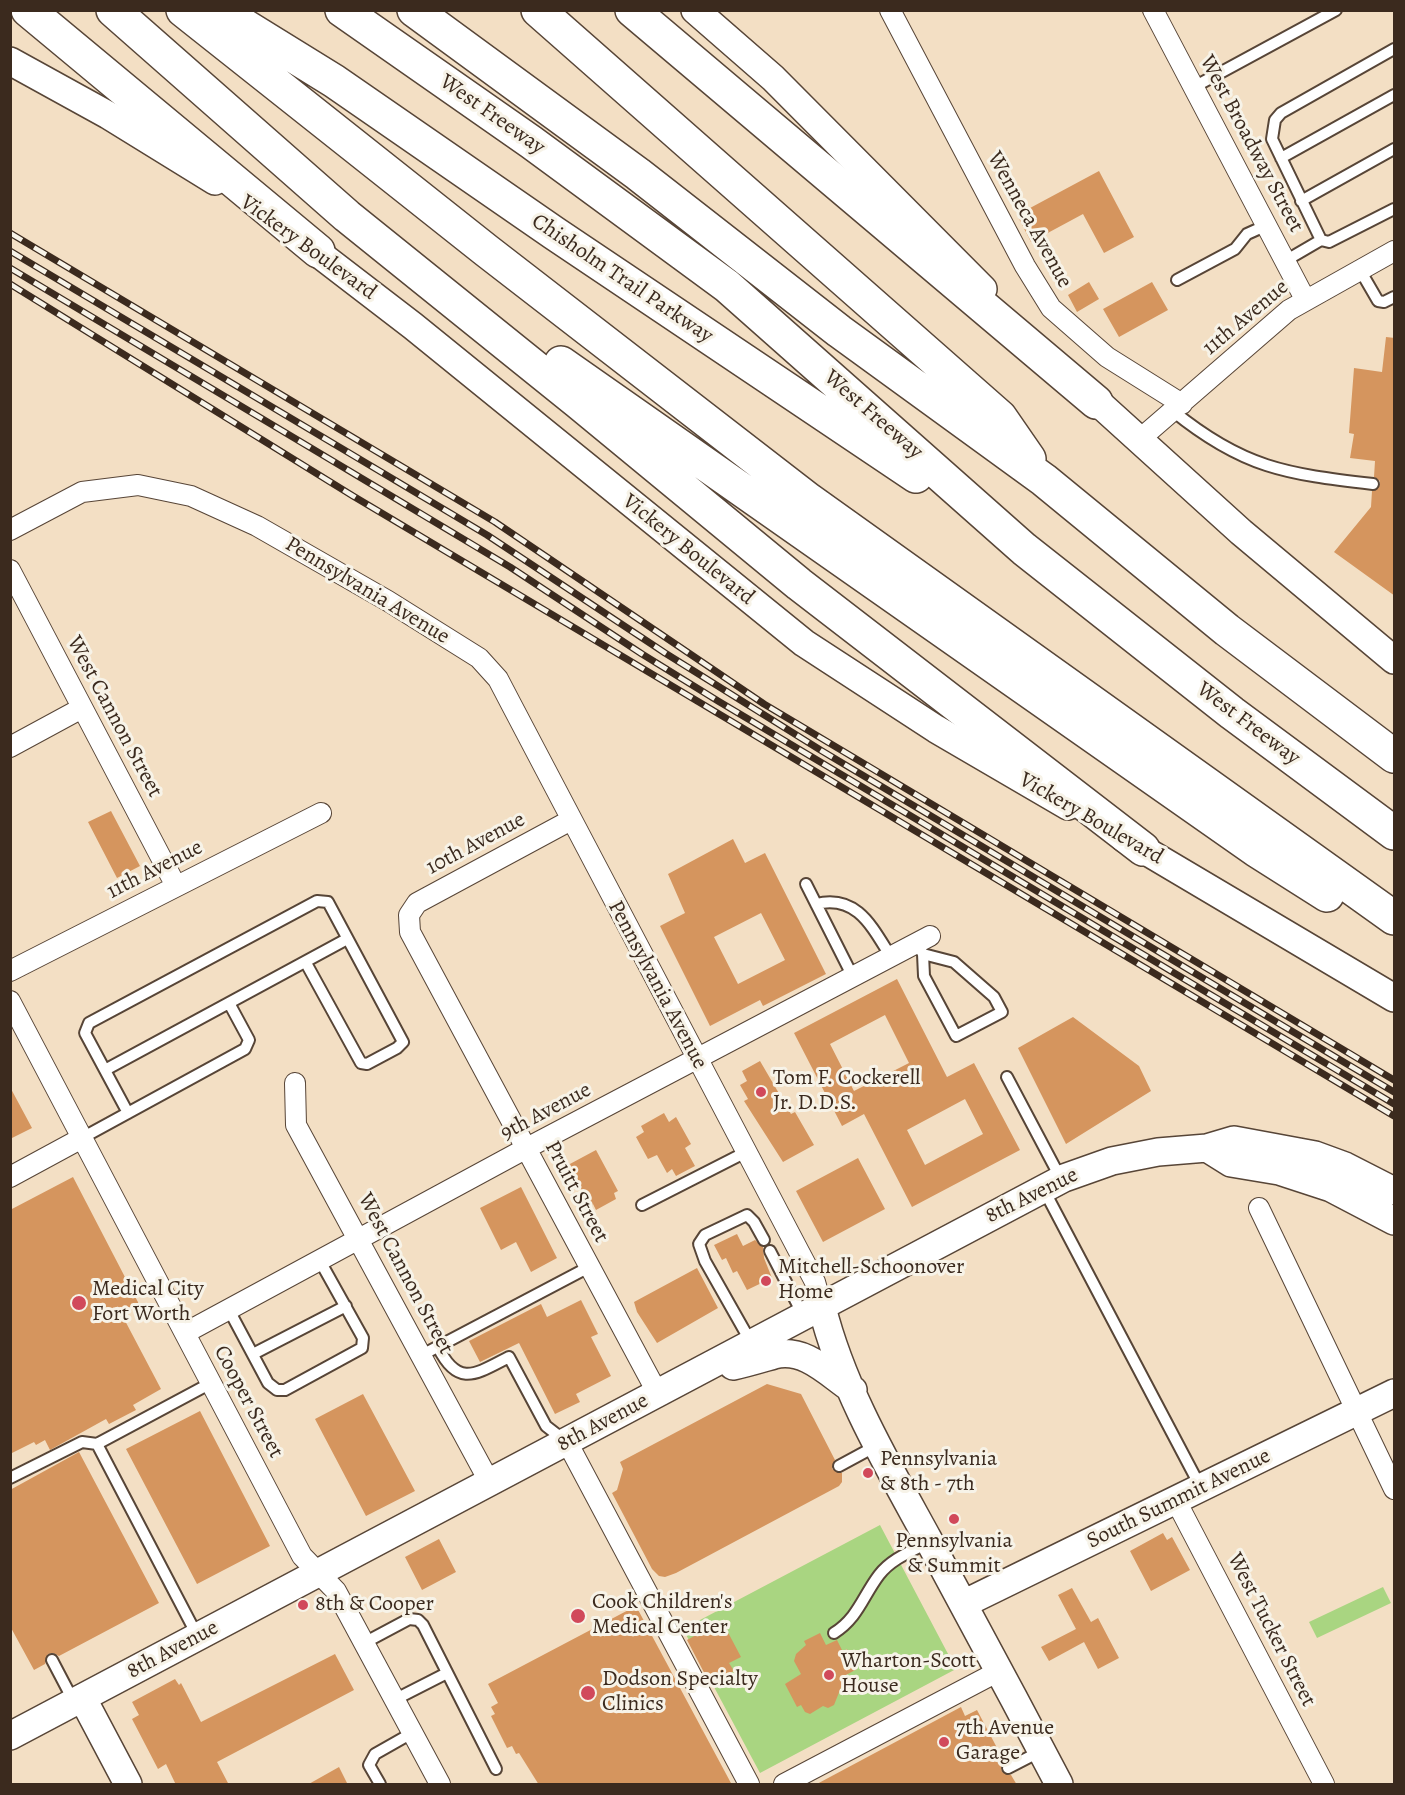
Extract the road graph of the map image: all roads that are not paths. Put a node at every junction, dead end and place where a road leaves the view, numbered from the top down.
1 (28, 10) edge
2 (113, 10) edge
3 (183, 10) edge
4 (219, 10) edge
5 (342, 10) edge
6 (414, 10) edge
7 (538, 10) edge
8 (632, 10) edge
9 (695, 10) edge
10 (890, 10) edge
11 (1153, 10) edge
12 (1336, 10) edge
13 (245, 41) junction
14 (1395, 49) edge
15 (10, 61) edge
16 (1194, 87) junction
17 (1395, 95) edge
18 (1395, 149) edge
19 (1281, 158) junction
20 (1301, 201) junction
21 (1395, 209) edge
22 (1267, 225) junction
23 (1321, 240) junction
24 (318, 251) junction
25 (1395, 251) edge
26 (1285, 261) junction
27 (1360, 270) junction
28 (1177, 280) dead end
29 (1395, 297) edge
30 (1305, 299) junction
31 (586, 394) junction
32 (1096, 402) junction
33 (1178, 408) junction
34 (1140, 440) junction
35 (1044, 480) junction
36 (1373, 484) dead end
37 (10, 530) edge
38 (1024, 549) junction
39 (10, 570) edge
40 (1395, 660) edge
41 (82, 708) junction
42 (10, 747) edge
43 (1395, 756) edge
44 (321, 813) dead end
45 (571, 820) junction
46 (1395, 833) edge
47 (1143, 849) junction
48 (806, 884) dead end
49 (176, 886) junction
50 (816, 904) junction
51 (409, 915) joint
52 (1395, 918) edge
53 (348, 939) junction
54 (1395, 939) edge
55 (923, 945) junction
56 (891, 957) junction
57 (306, 963) junction
58 (10, 971) edge
59 (853, 977) junction
60 (1395, 998) edge
61 (229, 1003) junction
62 (13, 1011) edge
63 (697, 1060) junction
64 (105, 1070) junction
65 (1007, 1077) dead end
66 (295, 1083) dead end
67 (128, 1113) junction
68 (82, 1138) junction
69 (1208, 1148) junction
70 (525, 1149) junction
71 (746, 1152) junction
72 (10, 1177) edge
73 (1052, 1183) junction
74 (1395, 1191) edge
75 (642, 1206) dead end
76 (1259, 1208) dead end
77 (1395, 1221) edge
78 (360, 1239) junction
79 (764, 1240) dead end
80 (770, 1251) dead end
81 (320, 1261) junction
82 (589, 1267) junction
83 (346, 1306) junction
84 (229, 1310) junction
85 (813, 1312) junction
86 (185, 1334) junction
87 (752, 1344) junction
88 (430, 1351) junction
89 (253, 1354) junction
90 (702, 1371) junction
91 (211, 1383) junction
92 (853, 1390) junction
93 (1395, 1393) edge
94 (658, 1394) junction
95 (1357, 1411) junction
96 (567, 1442) junction
97 (97, 1444) junction
98 (879, 1445) junction
99 (839, 1466) dead end
100 (10, 1478) edge
101 (490, 1483) junction
102 (1201, 1487) junction
103 (1395, 1489) edge
104 (1175, 1499) junction
105 (929, 1542) junction
106 (317, 1575) junction
107 (963, 1604) junction
108 (834, 1633) dead end
109 (198, 1637) junction
110 (364, 1643) junction
111 (52, 1660) dead end
112 (999, 1671) junction
113 (447, 1673) junction
114 (394, 1700) junction
115 (79, 1701) junction
116 (412, 1733) junction
117 (10, 1736) edge
118 (1041, 1751) junction
119 (1008, 1768) dead end
120 (496, 1769) dead end
121 (128, 1785) edge
122 (380, 1785) edge
123 (440, 1785) edge
124 (749, 1785) edge
125 (784, 1785) edge
126 (1059, 1785) edge
127 (1323, 1785) edge

1 - 24 highway
2 - 31 highway
3 - 13 highway
4 - 13 highway, Chisholm Trail Parkway
5 - 38 highway, West Freeway
6 - 35 highway, West Freeway
7 - 35 highway
8 - 32 highway
9 - 32 main road
10 - 33 street, Wenneca Avenue
11 - 16 street, West Broadway Street
12 - 16 lane
13 - 38 highway, Chisholm Trail Parkway
13 - 52 highway
14 - 19 lane
15 - 24 main road, Vickery Boulevard
16 - 22 street, West Broadway Street
17 - 19 lane
18 - 20 lane
19 - 20 lane
20 - 23 lane
21 - 23 lane
22 - 26 street, West Broadway Street
22 - 28 lane
23 - 26 lane
24 - 47 main road, Vickery Boulevard
25 - 27 street, 11th Avenue
26 - 30 street, West Broadway Street
27 - 29 lane
27 - 30 street, 11th Avenue
30 - 33 street, 11th Avenue
31 - 47 highway
31 - 54 highway
32 - 34 main road
33 - 34 street, 11th Avenue
33 - 36 lane
34 - 40 main road
35 - 43 highway, West Freeway
37 - 45 street, Pennsylvania Avenue
38 - 46 highway, West Freeway
39 - 41 street, West Cannon Street
41 - 42 street
41 - 49 street, West Cannon Street
44 - 49 street, 11th Avenue
45 - 51 street, 10th Avenue
45 - 63 street, Pennsylvania Avenue
47 - 60 main road, Vickery Boulevard
48 - 50 lane
49 - 58 street, 11th Avenue
50 - 56 lane
50 - 59 lane
51 - 70 street, Pruitt Street
53 - 57 lane
53 - 57 lane
53 - 64 lane
55 - 55 lane
55 - 56 street, 9th Avenue
56 - 59 street, 9th Avenue
57 - 61 lane
59 - 63 street, 9th Avenue
61 - 64 lane
61 - 67 lane
62 - 68 street, Cooper Street
63 - 70 street, 9th Avenue
63 - 71 street, Pennsylvania Avenue
64 - 67 lane
65 - 73 lane
66 - 78 street, West Cannon Street
67 - 68 lane
68 - 72 street
68 - 86 street, Cooper Street
69 - 73 main road, 8th Avenue
69 - 74 main road, 8th Avenue
69 - 77 main road
70 - 78 street, 9th Avenue
70 - 82 street, Pruitt Street
71 - 75 lane
71 - 85 street, Pennsylvania Avenue
73 - 85 main road, 8th Avenue
73 - 102 lane
76 - 95 street
78 - 81 street, 9th Avenue
78 - 88 street, West Cannon Street
79 - 87 lane
80 - 85 lane
81 - 83 lane
81 - 84 street, 9th Avenue
82 - 88 lane
82 - 94 street, Pruitt Street
83 - 89 lane
83 - 89 lane
84 - 86 street, 9th Avenue
84 - 89 lane
85 - 87 main road, 8th Avenue
85 - 92 main road, Pennsylvania Avenue
86 - 91 street, Cooper Street
87 - 90 main road, 8th Avenue
88 - 96 lane
88 - 101 street, West Cannon Street
90 - 92 main road
90 - 94 main road, 8th Avenue
91 - 97 lane
91 - 106 street, Cooper Street
92 - 98 main road, Pennsylvania Avenue
93 - 95 main road, South Summit Avenue
94 - 96 main road, 8th Avenue
95 - 102 main road, South Summit Avenue
95 - 103 street
96 - 101 main road, 8th Avenue
96 - 124 street
97 - 100 lane
97 - 109 lane
98 - 99 lane
98 - 105 main road, Pennsylvania Avenue
101 - 106 main road, 8th Avenue
102 - 104 main road, South Summit Avenue
104 - 107 main road, South Summit Avenue
104 - 127 street, West Tucker Street
105 - 107 main road, Pennsylvania Avenue
105 - 108 lane
106 - 109 main road, 8th Avenue
106 - 110 street, Cooper Street
107 - 112 main road, Pennsylvania Avenue
109 - 115 main road, 8th Avenue
110 - 113 lane
110 - 114 street, Cooper Street
111 - 115 lane
112 - 118 main road, Pennsylvania Avenue
112 - 125 street
113 - 114 lane
113 - 120 lane
114 - 116 street, Cooper Street
115 - 117 main road, 8th Avenue
115 - 121 main road
116 - 122 lane
116 - 123 street, Cooper Street
118 - 119 lane
118 - 126 main road, Pennsylvania Avenue

